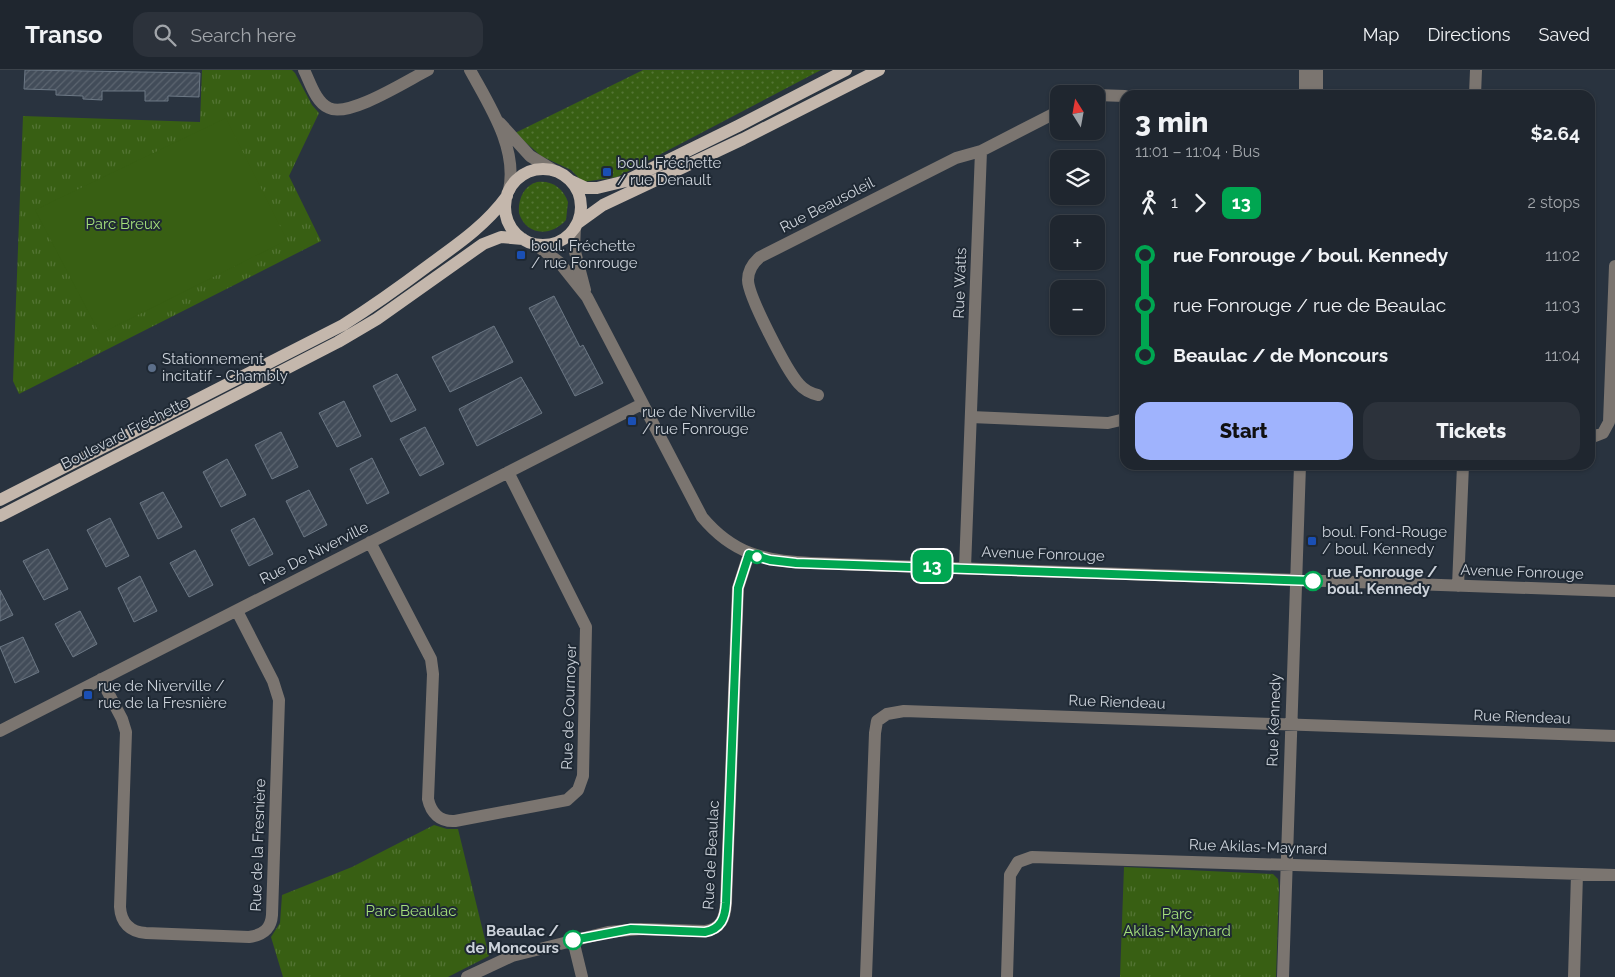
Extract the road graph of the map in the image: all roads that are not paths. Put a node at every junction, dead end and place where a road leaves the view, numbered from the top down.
1 (304, 70) edge
2 (428, 70) edge
3 (470, 70) edge
4 (846, 70) edge
5 (880, 70) edge
6 (1305, 70) edge
7 (1318, 70) edge
8 (1476, 70) edge
9 (1305, 90) edge
10 (1317, 90) edge
11 (1475, 90) edge
12 (1105, 95) edge
13 (1120, 96) edge
14 (1050, 116) edge
15 (495, 118) junction
16 (981, 151) junction
17 (553, 170) junction
18 (571, 181) junction
19 (508, 193) junction
20 (577, 225) junction
21 (524, 239) junction
22 (536, 245) junction
23 (1615, 266) edge
24 (587, 297) junction
25 (818, 395) dead end
26 (642, 404) junction
27 (971, 417) junction
28 (1120, 420) edge
29 (1595, 436) edge
30 (1300, 470) edge
31 (1463, 470) edge
32 (508, 472) junction
33 (0, 500) edge
34 (0, 516) edge
35 (370, 542) junction
36 (749, 554) junction
37 (965, 568) junction
38 (1296, 580) junction
39 (1458, 586) junction
40 (1615, 591) edge
41 (237, 610) junction
42 (101, 679) junction
43 (1291, 725) junction
44 (0, 731) edge
45 (1615, 736) edge
46 (1286, 864) junction
47 (1577, 874) junction
48 (1615, 875) edge
49 (573, 940) junction
50 (467, 977) edge
51 (582, 977) edge
52 (866, 977) edge
53 (1007, 977) edge
54 (1283, 977) edge
55 (1574, 977) edge

1 - 2 street
3 - 15 street
4 - 18 main road
5 - 20 main road
6 - 9 street
7 - 10 street
8 - 11 street
12 - 13 street
14 - 16 street, Rue Beausoleil
15 - 17 street
15 - 19 street
16 - 25 street, Rue Beausoleil
16 - 27 street, Rue Watts
17 - 18 main road
17 - 19 main road
18 - 20 main road
19 - 21 main road
19 - 33 main road, Boulevard Fréchette
20 - 22 main road
20 - 24 street
21 - 22 main road
21 - 34 main road, Boulevard Fréchette
22 - 24 street
23 - 29 street
24 - 26 street, Avenue Fonrouge
26 - 32 street, Rue De Niverville
26 - 36 street, Avenue Fonrouge
27 - 28 street
27 - 37 street, Rue Watts
30 - 38 street, Rue Kennedy
31 - 39 street
32 - 35 street, Rue De Niverville
32 - 35 street, Rue de Cournoyer
35 - 41 street, Rue De Niverville
36 - 37 street, Avenue Fonrouge
36 - 49 street, Rue de Beaulac
37 - 38 street, Avenue Fonrouge
38 - 39 street, Avenue Fonrouge
38 - 43 street, Rue Kennedy
39 - 40 street, Avenue Fonrouge
41 - 42 street, Rue De Niverville
41 - 42 street, Rue de la Fresnière
42 - 44 street, Rue De Niverville
43 - 45 street, Rue Riendeau
43 - 46 street, Rue Kennedy
43 - 52 street, Rue Riendeau
46 - 47 street, Rue Akilas-Maynard
46 - 53 street, Rue Akilas-Maynard
46 - 54 street, Rue Kennedy
47 - 48 street, Rue Akilas-Maynard
47 - 55 street
49 - 50 street, Rue de Beaulac
49 - 51 street

